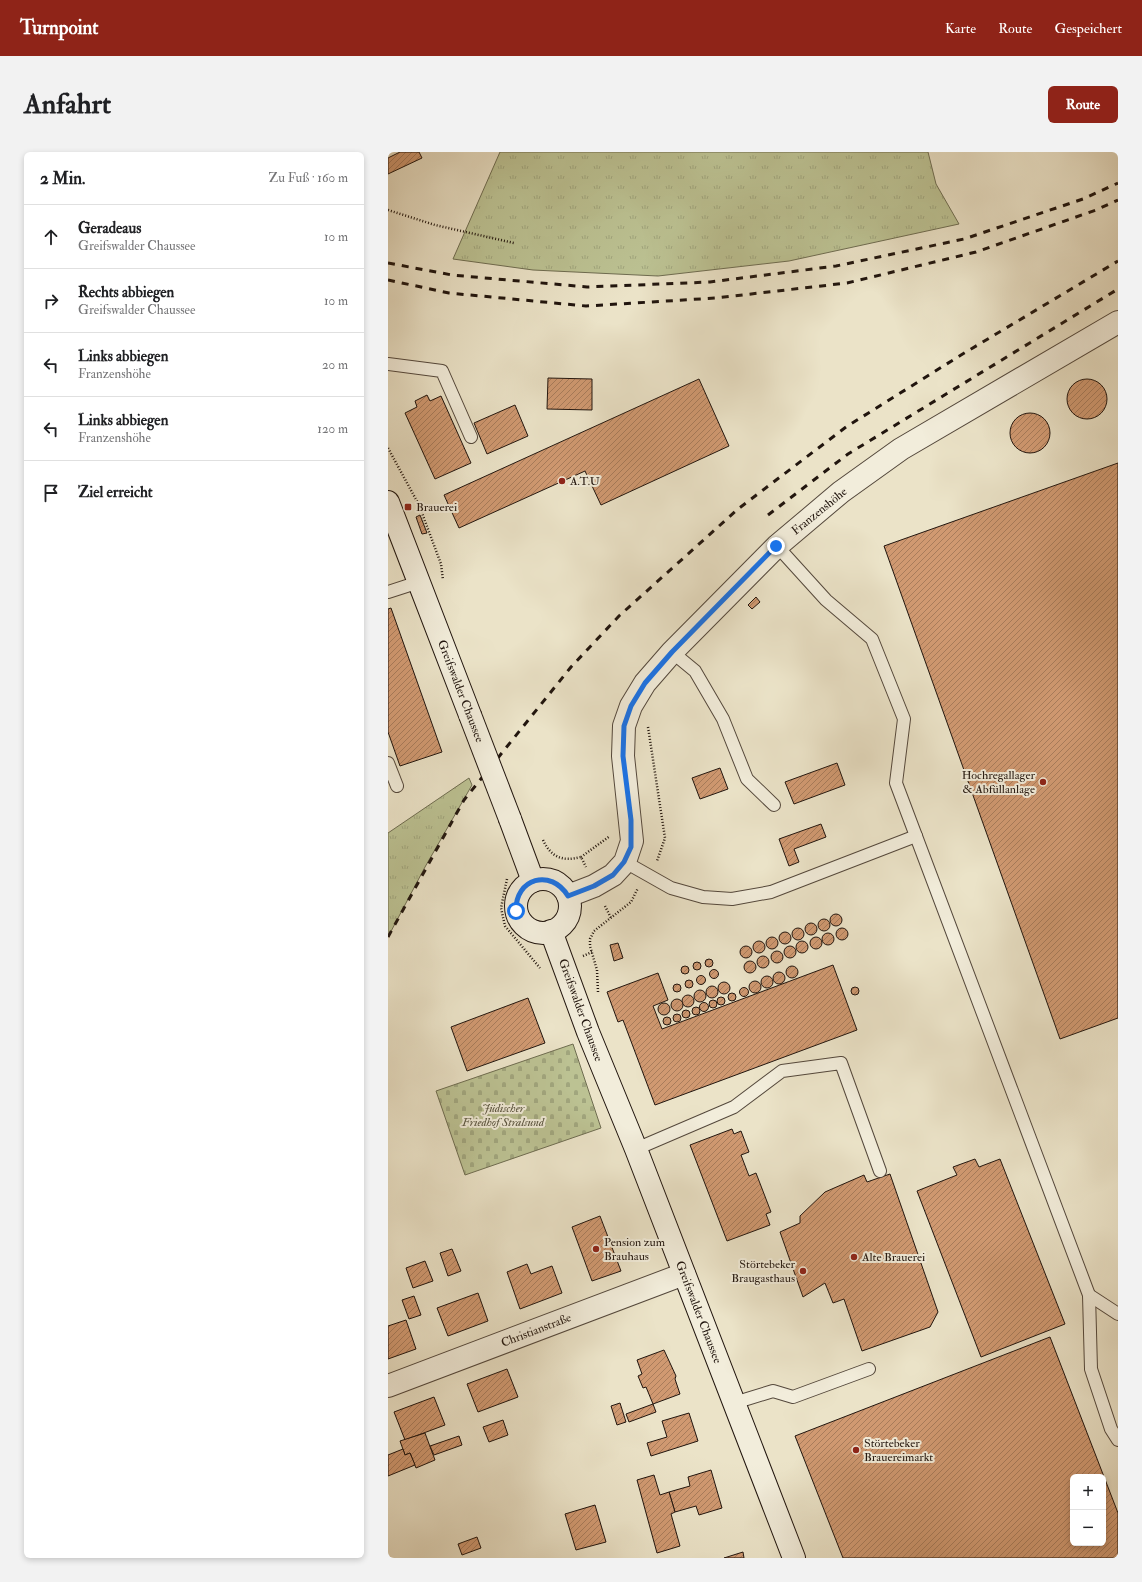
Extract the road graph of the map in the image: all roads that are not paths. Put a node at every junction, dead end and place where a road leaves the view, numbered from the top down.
1 (1118, 322) edge
2 (388, 364) edge
3 (471, 437) dead end
4 (388, 502) edge
5 (393, 530) edge
6 (776, 546) junction
7 (418, 582) junction
8 (388, 592) edge
9 (672, 652) junction
10 (388, 763) edge
11 (397, 786) dead end
12 (774, 806) dead end
13 (916, 836) junction
14 (624, 862) junction
15 (532, 881) junction
16 (568, 896) junction
17 (551, 931) junction
18 (636, 1149) junction
19 (880, 1171) dead end
20 (684, 1274) junction
21 (1088, 1295) junction
22 (1118, 1314) edge
23 (869, 1370) dead end
24 (388, 1386) edge
25 (734, 1403) junction
26 (1118, 1440) edge
27 (794, 1558) edge

1 - 6 main road, Franzenshöhe
2 - 3 lane
4 - 5 main road, Greifswalder Chaussee
5 - 7 main road, Greifswalder Chaussee
6 - 9 main road, Franzenshöhe
6 - 13 lane
7 - 8 lane
7 - 15 main road, Greifswalder Chaussee, bridge
9 - 12 lane
9 - 14 main road, Franzenshöhe
10 - 11 lane
13 - 14 lane
13 - 21 lane
14 - 16 main road, Franzenshöhe
15 - 16 main road
15 - 17 main road
16 - 17 main road
17 - 18 main road, Greifswalder Chaussee
18 - 19 lane
18 - 20 main road, Greifswalder Chaussee
20 - 24 main road, Christianstraße
20 - 25 main road, Greifswalder Chaussee
21 - 22 lane
21 - 26 lane
23 - 25 lane
25 - 27 main road, Greifswalder Chaussee

